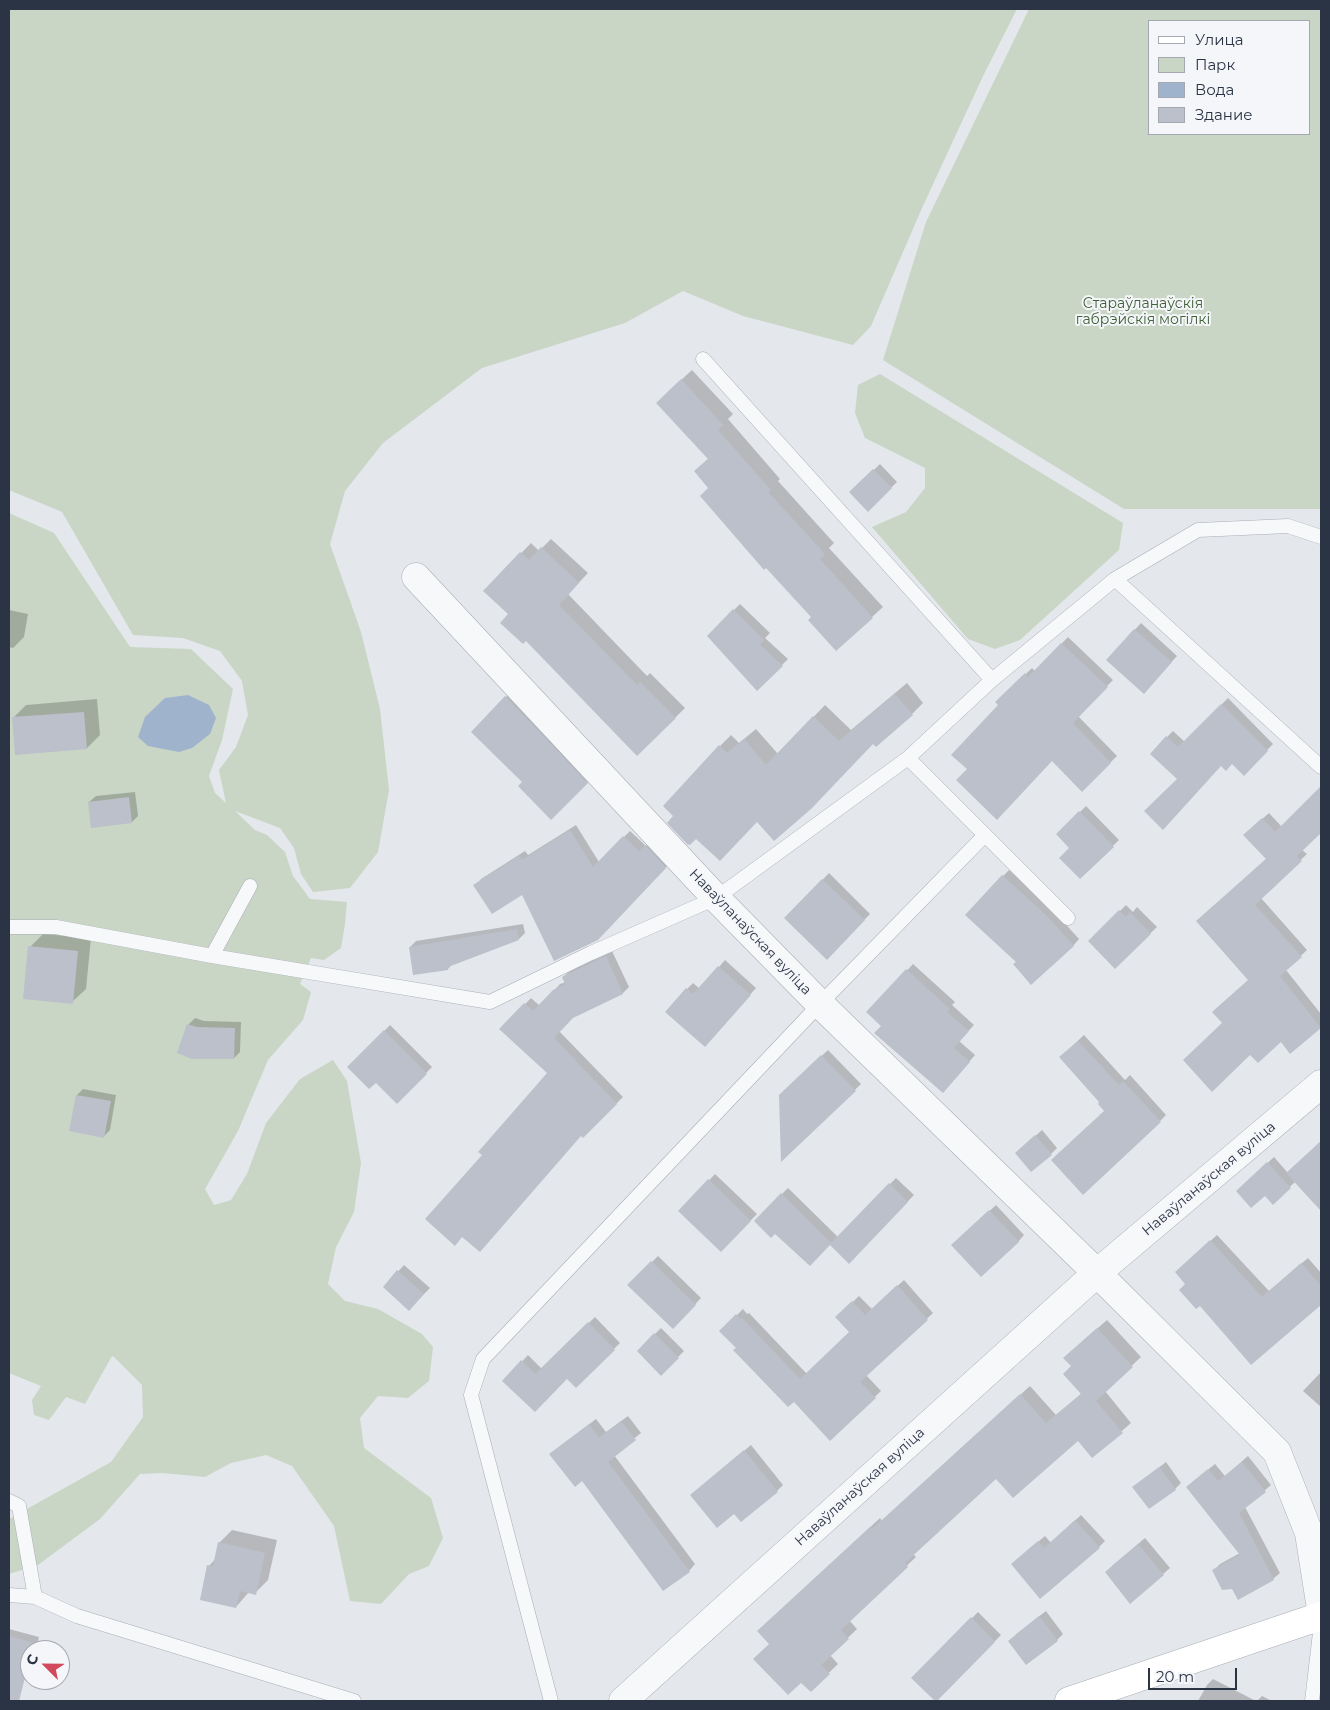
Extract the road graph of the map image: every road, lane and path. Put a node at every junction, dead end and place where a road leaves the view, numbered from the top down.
1 (703, 359) dead end
2 (1321, 537) edge
3 (416, 577) dead end
4 (1115, 579) junction
5 (992, 680) junction
6 (908, 758) junction
7 (1321, 767) edge
8 (985, 835) junction
9 (250, 886) dead end
10 (716, 898) junction
11 (1068, 918) dead end
12 (9, 927) edge
13 (212, 956) junction
14 (820, 1004) junction
15 (1321, 1084) edge
16 (1097, 1273) junction
17 (9, 1501) edge
18 (9, 1595) edge
19 (35, 1597) junction
20 (1321, 1609) edge
21 (1321, 1616) edge
22 (1321, 1624) edge
23 (354, 1701) edge
24 (551, 1701) edge
25 (623, 1701) edge
26 (1069, 1701) edge
27 (1312, 1701) edge

1 - 5 lane
2 - 4 lane
3 - 10 street, Наваўланаўская вуліца
4 - 5 lane
4 - 7 lane
5 - 6 lane
6 - 8 lane
6 - 10 lane
8 - 11 lane
8 - 14 lane
9 - 13 lane
10 - 13 lane
10 - 14 street, Наваўланаўская вуліца
12 - 13 lane
14 - 16 street, Наваўланаўская вуліца
14 - 24 lane
15 - 16 street, Наваўланаўская вуліца
16 - 20 street
16 - 25 street, Наваўланаўская вуліца
17 - 19 lane
18 - 19 lane
19 - 23 lane
21 - 26 street
22 - 27 lane

